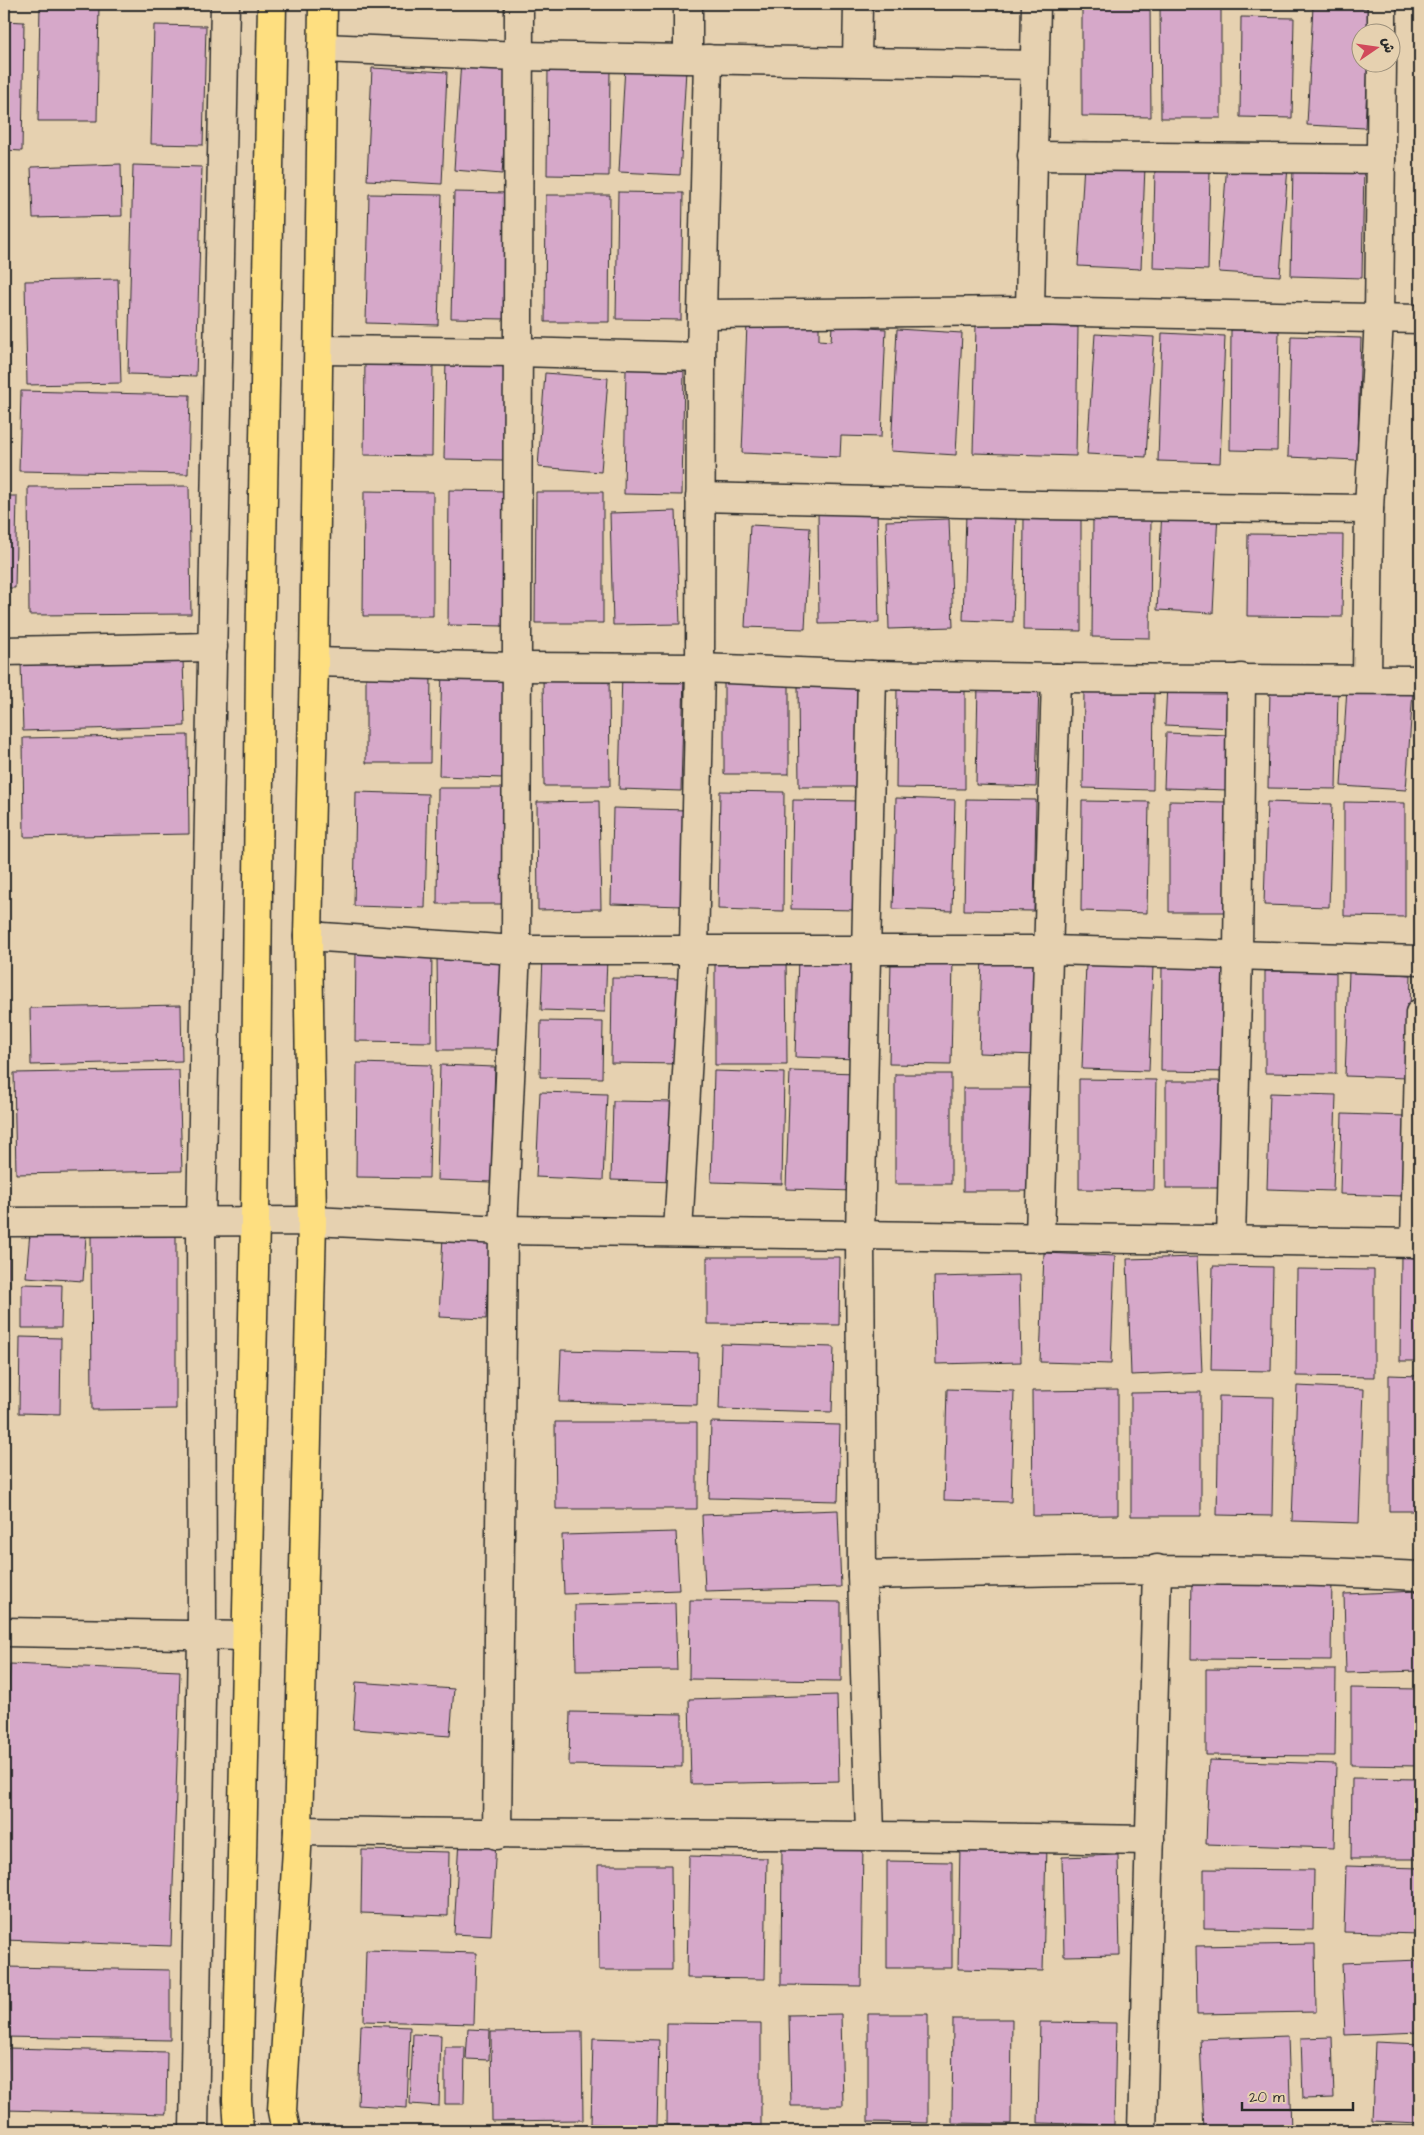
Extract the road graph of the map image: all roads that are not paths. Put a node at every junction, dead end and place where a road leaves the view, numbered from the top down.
1 (225, 4) edge
2 (272, 4) edge
3 (323, 4) edge
4 (519, 4) edge
5 (688, 4) edge
6 (858, 4) edge
7 (1036, 4) edge
8 (1382, 4) edge
9 (1382, 22) edge
10 (322, 48) junction
11 (519, 56) junction
12 (698, 58) junction
13 (857, 60) junction
14 (1034, 65) junction
15 (1382, 72) edge
16 (1032, 156) junction
17 (1381, 159) junction
18 (1030, 311) junction
19 (702, 314) junction
20 (1379, 318) junction
21 (1420, 319) edge
22 (319, 350) junction
23 (518, 352) junction
24 (701, 357) junction
25 (700, 497) junction
26 (1369, 509) junction
27 (213, 647) junction
28 (4, 651) edge
29 (314, 662) junction
30 (518, 667) junction
31 (700, 668) junction
32 (872, 675) junction
33 (1056, 678) junction
34 (1241, 678) junction
35 (1367, 679) junction
36 (1420, 680) edge
37 (308, 936) junction
38 (694, 949) junction
39 (866, 949) junction
40 (516, 950) junction
41 (1050, 950) junction
42 (1238, 954) junction
43 (1420, 960) edge
44 (1420, 1013) edge
45 (201, 1220) junction
46 (255, 1221) junction
47 (312, 1221) junction
48 (4, 1222) edge
49 (503, 1230) junction
50 (678, 1232) junction
51 (860, 1236) junction
52 (1040, 1238) junction
53 (1231, 1240) junction
54 (1418, 1243) edge
55 (1157, 1569) junction
56 (862, 1575) junction
57 (1420, 1576) edge
58 (4, 1632) edge
59 (202, 1635) junction
60 (246, 1636) junction
61 (298, 1831) junction
62 (870, 1834) junction
63 (497, 1835) junction
64 (1150, 1840) junction
65 (194, 2131) edge
66 (239, 2131) edge
67 (286, 2131) edge
68 (1142, 2131) edge

1 - 27 street
2 - 46 main road
3 - 10 main road
4 - 11 street
5 - 12 street
6 - 13 street
7 - 14 street
8 - 9 street
10 - 11 street
10 - 22 main road
11 - 12 street
11 - 23 street
12 - 13 street
12 - 19 street
13 - 14 street
14 - 16 street
15 - 17 street
16 - 17 street
16 - 18 street
17 - 20 street
18 - 19 street
18 - 20 street
19 - 24 street
20 - 21 street
20 - 26 street
22 - 23 street
22 - 29 main road
23 - 24 street
23 - 30 street
24 - 25 street
25 - 26 street
25 - 31 street
26 - 35 street
27 - 28 street
27 - 45 street
29 - 30 street
29 - 37 main road
30 - 31 street
30 - 40 street
31 - 32 street
31 - 38 street
32 - 33 street
32 - 39 street
33 - 34 street
33 - 41 street
34 - 35 street
34 - 42 street
35 - 36 street
37 - 40 street
37 - 47 main road
38 - 39 street
38 - 40 street
38 - 50 street
39 - 41 street
39 - 51 street
40 - 49 street
41 - 42 street
41 - 52 street
42 - 43 street
42 - 53 street
44 - 54 street
45 - 46 street
45 - 48 street
45 - 59 street
46 - 47 street
46 - 60 main road
47 - 49 street
47 - 61 main road
49 - 50 street
49 - 63 street
50 - 51 street
51 - 52 street
51 - 56 street
52 - 53 street
53 - 54 street
55 - 56 street
55 - 57 street
55 - 64 street
56 - 62 street
58 - 59 street
59 - 60 street
59 - 65 street
60 - 66 main road
61 - 63 street
61 - 67 main road
62 - 63 street
62 - 64 street
64 - 68 street

